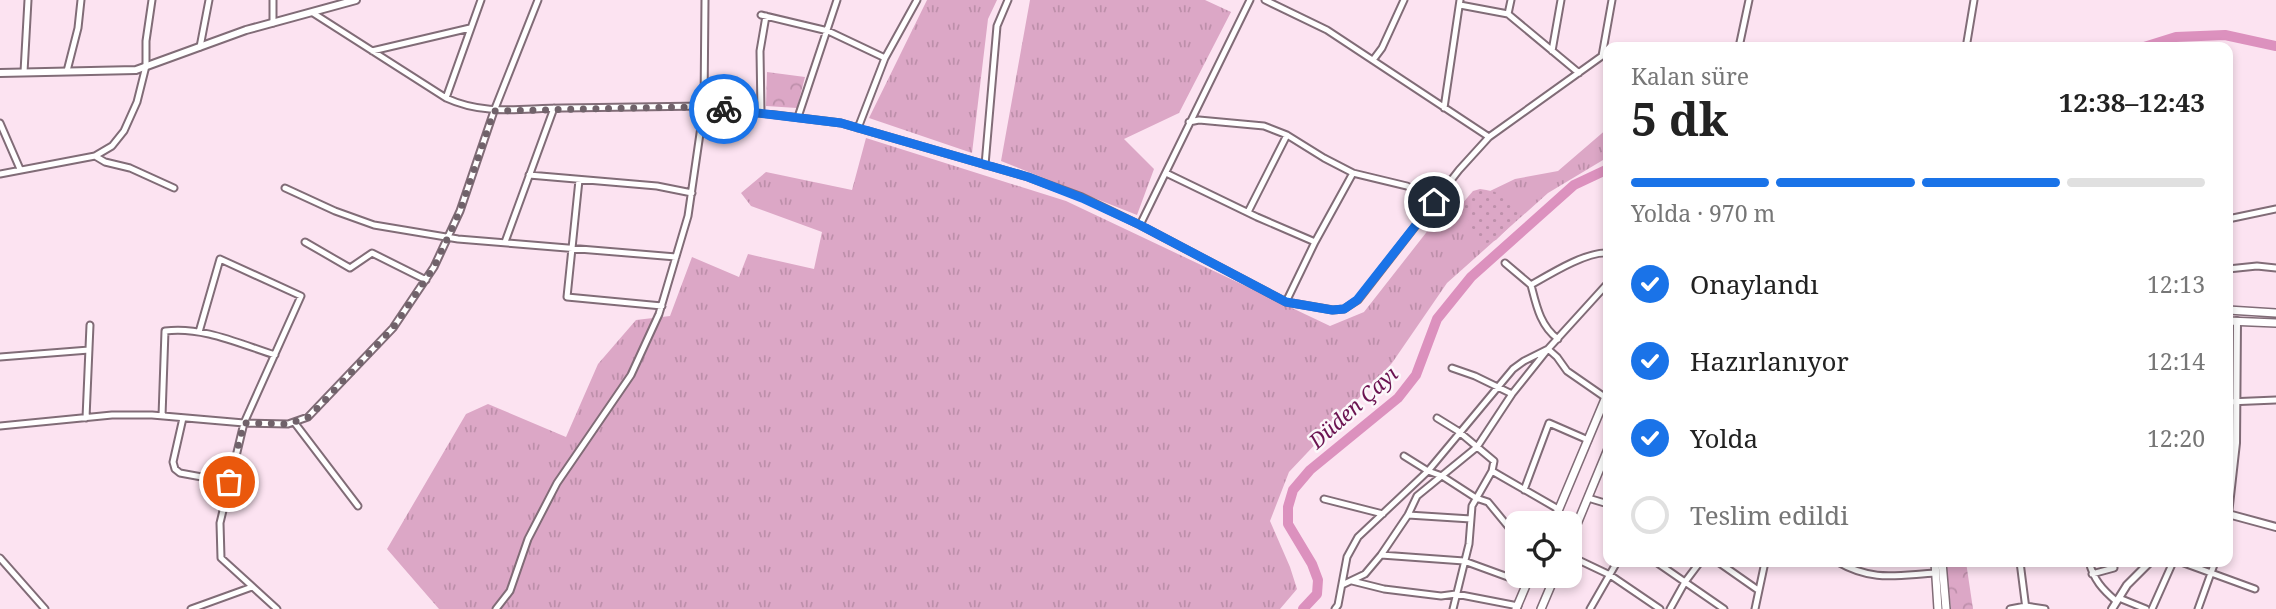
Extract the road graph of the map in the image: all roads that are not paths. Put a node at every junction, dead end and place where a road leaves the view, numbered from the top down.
1 (28, 0) edge
2 (81, 0) edge
3 (152, 0) edge
4 (209, 0) edge
5 (273, 0) edge
6 (356, 0) edge
7 (481, 0) edge
8 (538, 0) edge
9 (705, 0) edge
10 (837, 0) edge
11 (917, 0) edge
12 (1008, 0) edge
13 (1250, 0) edge
14 (1265, 0) edge
15 (1404, 0) edge
16 (1511, 0) edge
17 (1561, 0) edge
18 (1612, 0) edge
19 (1749, 0) edge
20 (1974, 0) edge
21 (1460, 2) edge
22 (313, 13) junction
23 (1508, 14) junction
24 (273, 23) junction
25 (470, 28) junction
26 (828, 31) junction
27 (1604, 42) edge
28 (1740, 42) edge
29 (1967, 42) dead end
30 (200, 47) junction
31 (1603, 50) edge
32 (372, 51) junction
33 (1552, 51) junction
34 (886, 58) junction
35 (1373, 60) junction
36 (146, 66) junction
37 (67, 71) junction
38 (24, 72) junction
39 (0, 73) edge
40 (1579, 73) junction
41 (446, 98) junction
42 (704, 106) junction
43 (554, 108) junction
44 (1444, 108) junction
45 (494, 111) junction
46 (761, 113) junction
47 (799, 117) junction
48 (1189, 122) junction
49 (0, 124) edge
50 (858, 128) junction
51 (1287, 135) junction
52 (1489, 137) junction
53 (95, 156) junction
54 (985, 165) junction
55 (20, 169) junction
56 (1166, 173) junction
57 (1353, 173) junction
58 (0, 174) edge
59 (529, 175) junction
60 (579, 180) junction
61 (174, 188) dead end
62 (285, 188) dead end
63 (692, 193) junction
64 (1434, 202) junction
65 (2276, 209) edge
66 (1248, 212) junction
67 (2233, 218) edge
68 (1140, 225) junction
69 (448, 237) junction
70 (305, 242) dead end
71 (505, 242) junction
72 (1315, 242) junction
73 (571, 249) junction
74 (1603, 252) edge
75 (676, 257) junction
76 (1505, 263) dead end
77 (2276, 268) edge
78 (2233, 269) edge
79 (426, 280) junction
80 (1531, 285) junction
81 (1603, 288) edge
82 (1286, 302) junction
83 (662, 306) junction
84 (2233, 310) edge
85 (2276, 313) edge
86 (2233, 321) edge
87 (2276, 323) edge
88 (90, 325) dead end
89 (200, 332) junction
90 (1558, 338) junction
91 (2233, 341) edge
92 (1548, 349) junction
93 (89, 350) junction
94 (275, 355) junction
95 (0, 357) edge
96 (1452, 368) dead end
97 (1498, 387) junction
98 (1603, 393) edge
99 (1512, 394) junction
100 (2236, 400) junction
101 (2276, 400) edge
102 (2233, 401) edge
103 (1603, 404) edge
104 (162, 416) junction
105 (86, 418) junction
106 (183, 418) junction
107 (1437, 418) dead end
108 (294, 422) junction
109 (244, 423) junction
110 (0, 426) edge
111 (1461, 433) junction
112 (1588, 440) junction
113 (2233, 442) edge
114 (2236, 443) junction
115 (1476, 447) junction
116 (1404, 456) dead end
117 (2233, 456) edge
118 (1603, 468) edge
119 (1428, 471) junction
120 (1492, 471) junction
121 (1442, 476) junction
122 (229, 482) junction
123 (1524, 490) junction
124 (1476, 498) junction
125 (1324, 499) dead end
126 (1587, 499) junction
127 (1603, 503) edge
128 (358, 506) dead end
129 (1559, 509) joint
130 (1582, 511) edge
131 (1383, 514) junction
132 (1408, 515) junction
133 (2233, 516) edge
134 (1471, 519) junction
135 (1505, 522) edge
136 (2276, 527) edge
137 (1381, 555) junction
138 (0, 558) edge
139 (1464, 561) junction
140 (1582, 562) edge
141 (1614, 567) edge
142 (1663, 567) edge
143 (1696, 567) edge
144 (1725, 567) edge
145 (1764, 567) edge
146 (1848, 567) edge
147 (1935, 567) edge
148 (1942, 567) edge
149 (2021, 567) edge
150 (2090, 567) edge
151 (2145, 567) edge
152 (2170, 567) edge
153 (2194, 567) edge
154 (2214, 567) edge
155 (2114, 568) dead end
156 (1505, 573) edge
157 (1936, 573) junction
158 (2092, 574) junction
159 (2212, 574) junction
160 (1610, 575) junction
161 (1352, 580) junction
162 (1685, 582) junction
163 (1342, 585) junction
164 (252, 587) junction
165 (1525, 588) edge
166 (1550, 588) edge
167 (2255, 589) dead end
168 (1758, 590) junction
169 (1456, 593) junction
170 (2118, 599) junction
171 (1517, 607) edge
172 (2026, 608) edge
173 (45, 609) edge
174 (191, 609) edge
175 (276, 609) edge
176 (496, 609) edge
177 (1335, 609) edge
178 (1453, 609) edge
179 (1541, 609) edge
180 (1591, 609) edge
181 (1660, 609) edge
182 (1670, 609) edge
183 (1724, 609) edge
184 (1755, 609) edge
185 (1938, 609) edge
186 (1946, 609) edge
187 (2010, 609) edge
188 (2045, 609) edge
189 (2112, 609) edge
190 (2149, 609) edge
191 (2198, 609) edge

1 - 38 street
2 - 37 street
3 - 36 street
4 - 30 street
5 - 24 street
6 - 22 street
7 - 25 street
8 - 45 street
9 - 42 street
10 - 26 street
11 - 34 street
12 - 54 street
13 - 48 street
14 - 35 street
15 - 35 street
16 - 23 street
17 - 33 street
18 - 27 street
19 - 28 street
20 - 29 street
21 - 23 street
21 - 44 street
22 - 24 street
22 - 32 street
23 - 33 street
24 - 30 street
25 - 32 street
25 - 41 street
26 - 34 street
26 - 46 street
26 - 47 street
30 - 36 street
31 - 40 street
32 - 41 street
33 - 40 street
34 - 50 street
35 - 44 street
36 - 37 street
36 - 53 street
37 - 38 street
38 - 39 street
40 - 52 street
41 - 45 street
42 - 43 street
42 - 46 street
42 - 63 street
43 - 45 street
43 - 59 street
44 - 52 street
45 - 69 street
46 - 47 street
47 - 50 street
48 - 51 street
48 - 56 street
49 - 55 street
50 - 54 street
51 - 57 street
51 - 66 street
52 - 64 street
53 - 55 street
53 - 61 street
54 - 68 street
55 - 58 street
56 - 66 street
56 - 68 street
57 - 64 street
57 - 72 street
59 - 60 street
59 - 71 street
60 - 63 street
60 - 73 street
62 - 69 street
63 - 75 street
64 - 82 street
65 - 67 street
66 - 72 street
68 - 82 street
69 - 71 street
69 - 79 street
70 - 79 street
71 - 73 street
72 - 82 street
73 - 75 street
73 - 83 street
74 - 80 street
75 - 83 street
76 - 80 street
77 - 78 street
79 - 108 street
80 - 90 street
81 - 90 street
83 - 176 street
84 - 85 main road
86 - 87 main road
88 - 93 street
89 - 94 street
89 - 94 street
89 - 104 street
90 - 92 street
91 - 100 street
92 - 97 street
92 - 98 street
92 - 99 street
93 - 95 street
93 - 105 street
94 - 109 street
96 - 97 street
97 - 99 street
97 - 111 street
99 - 115 street
100 - 101 street
100 - 102 street
100 - 114 street
103 - 112 main road
104 - 105 street
104 - 106 street
105 - 110 street
106 - 109 street
106 - 122 street
107 - 111 street
108 - 109 street
108 - 128 street
109 - 122 street
111 - 115 street
111 - 119 street
112 - 123 street
112 - 129 main road
113 - 114 street
114 - 117 street
115 - 120 street
115 - 121 street
116 - 119 street
118 - 126 main road
119 - 121 street
119 - 131 street
120 - 123 street
120 - 124 street
121 - 124 street
121 - 132 street
122 - 164 street
123 - 129 street
124 - 134 street
124 - 135 street
125 - 131 street
126 - 127 street
126 - 130 main road
131 - 163 street
132 - 134 street
132 - 137 street
133 - 136 street
134 - 139 street
137 - 139 street
137 - 161 street
138 - 173 street
139 - 156 street
139 - 169 street
140 - 160 street
141 - 160 street
142 - 162 street
143 - 162 street
144 - 168 street
145 - 168 street
146 - 157 street
147 - 157 main road
148 - 186 main road
149 - 172 street
150 - 158 street
151 - 170 street
152 - 190 street
153 - 159 street
154 - 159 street
155 - 158 street
157 - 185 main road
158 - 170 street
159 - 167 street
159 - 191 street
160 - 180 street
160 - 181 street
161 - 163 street
161 - 169 street
162 - 182 street
162 - 183 street
163 - 177 street
164 - 174 street
164 - 175 street
165 - 171 main road
166 - 179 main road
168 - 184 street
169 - 171 street
169 - 178 street
170 - 189 street
170 - 190 street
172 - 187 street
172 - 188 street

